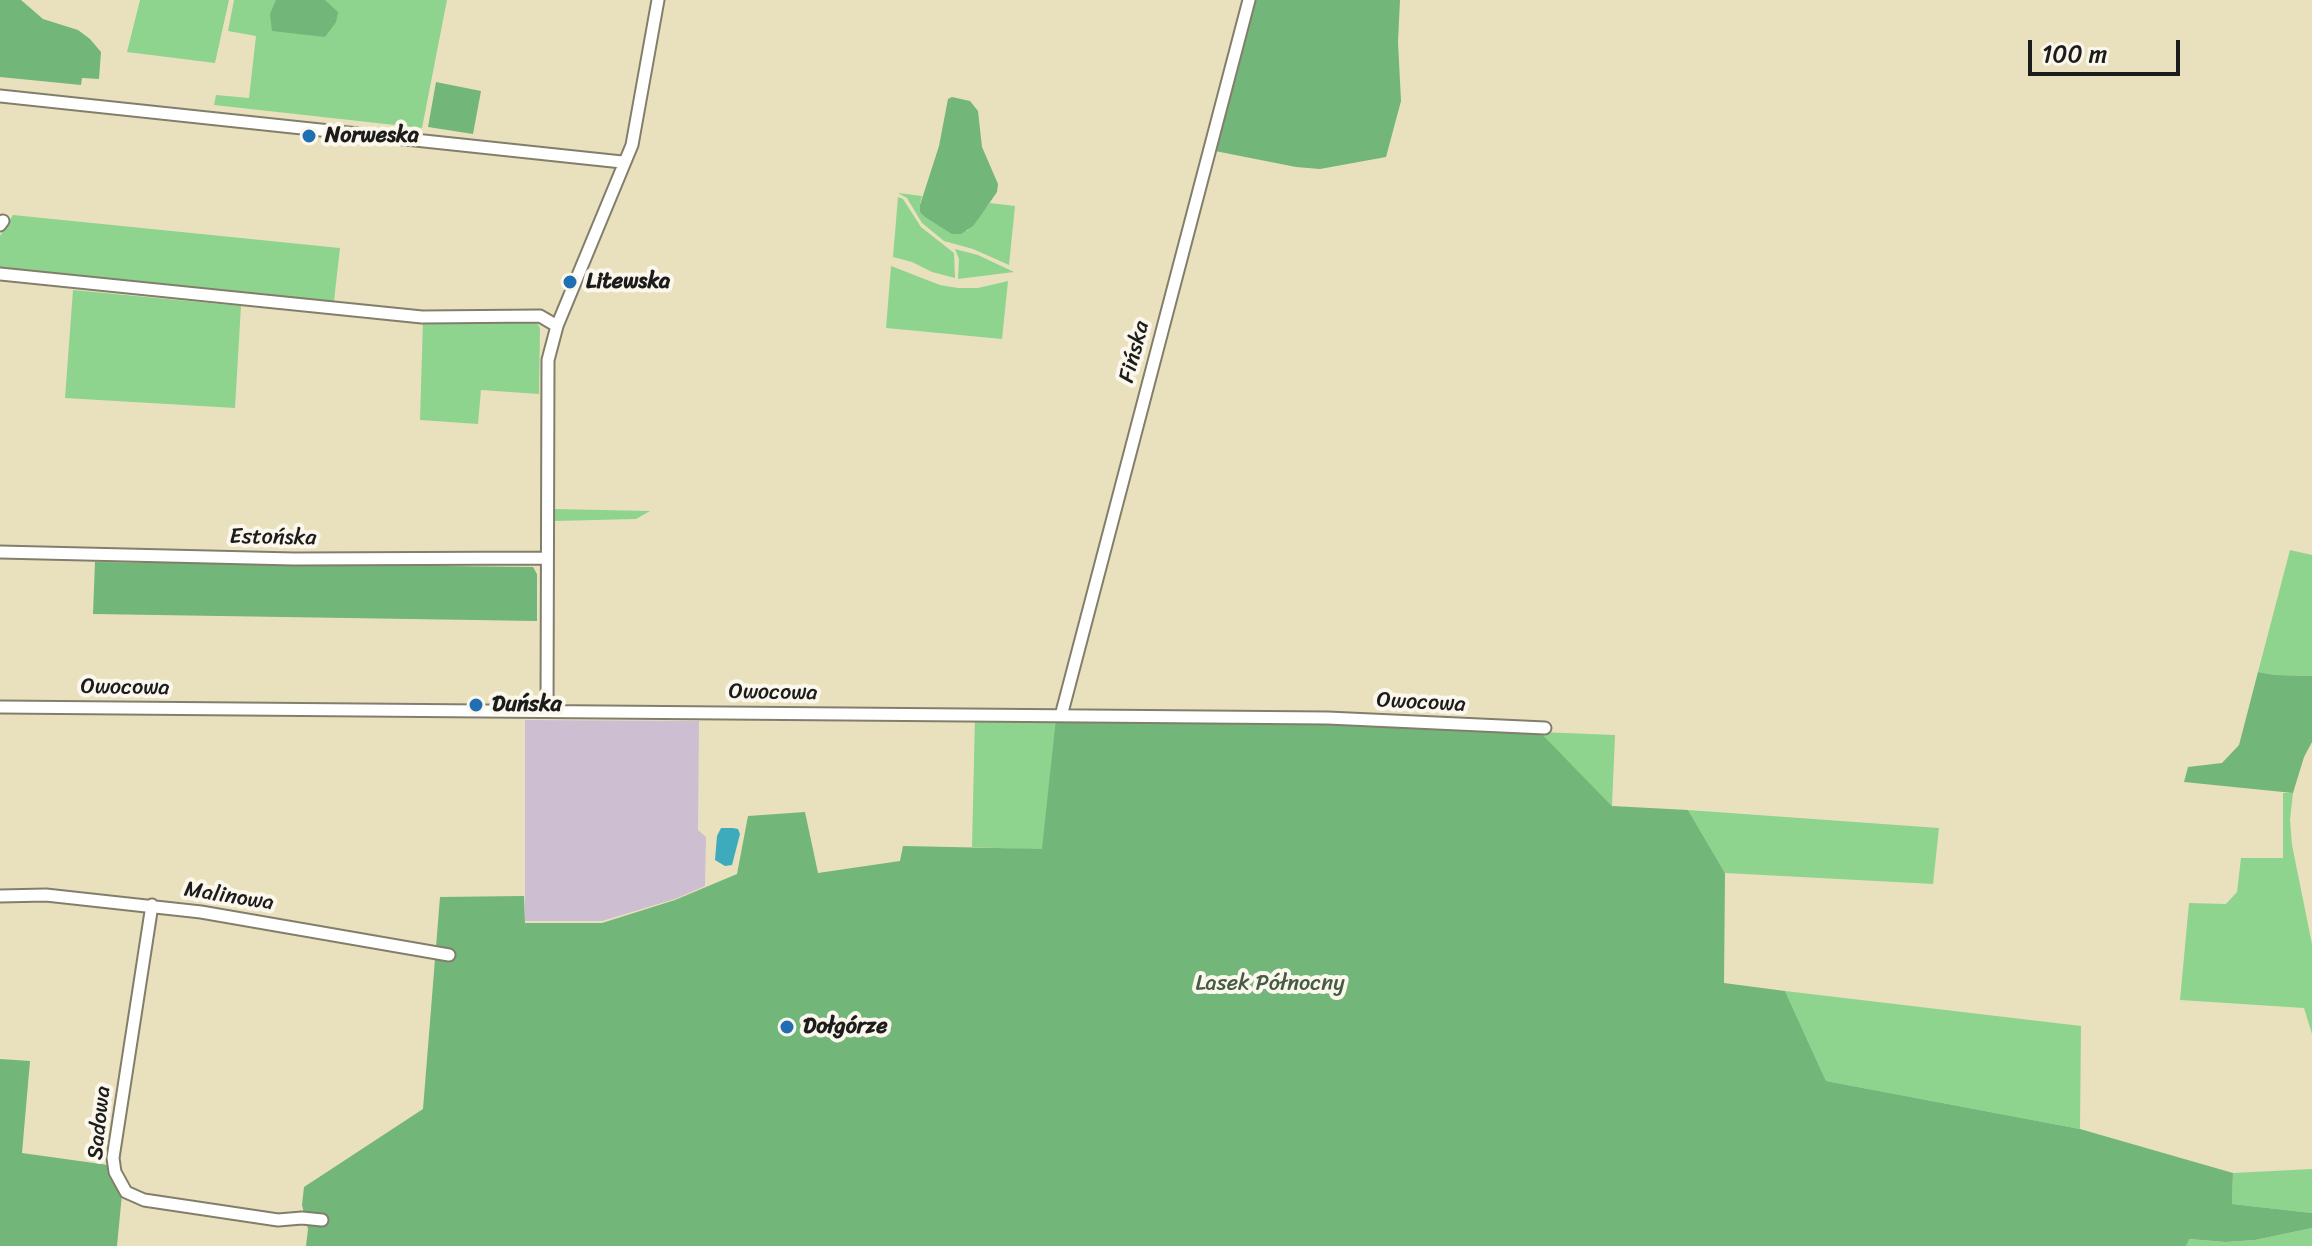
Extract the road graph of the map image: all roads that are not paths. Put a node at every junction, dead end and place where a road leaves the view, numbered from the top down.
1 (658, 0) edge
2 (1249, 0) edge
3 (0, 96) edge
4 (622, 162) junction
5 (0, 274) edge
6 (557, 326) junction
7 (0, 552) edge
8 (546, 558) junction
9 (0, 707) edge
10 (547, 711) junction
11 (1061, 716) junction
12 (1545, 728) dead end
13 (0, 896) edge
14 (152, 905) junction
15 (449, 955) dead end
16 (322, 1220) dead end

1 - 4 street
2 - 11 street, Fińska
3 - 4 street
4 - 6 street
5 - 6 street
6 - 8 street
7 - 8 street, Estońska
8 - 10 street
9 - 10 street, Owocowa
10 - 11 street, Owocowa
11 - 12 street, Owocowa
13 - 14 street, Malinowa
14 - 15 street, Malinowa
14 - 16 street, Sadowa

